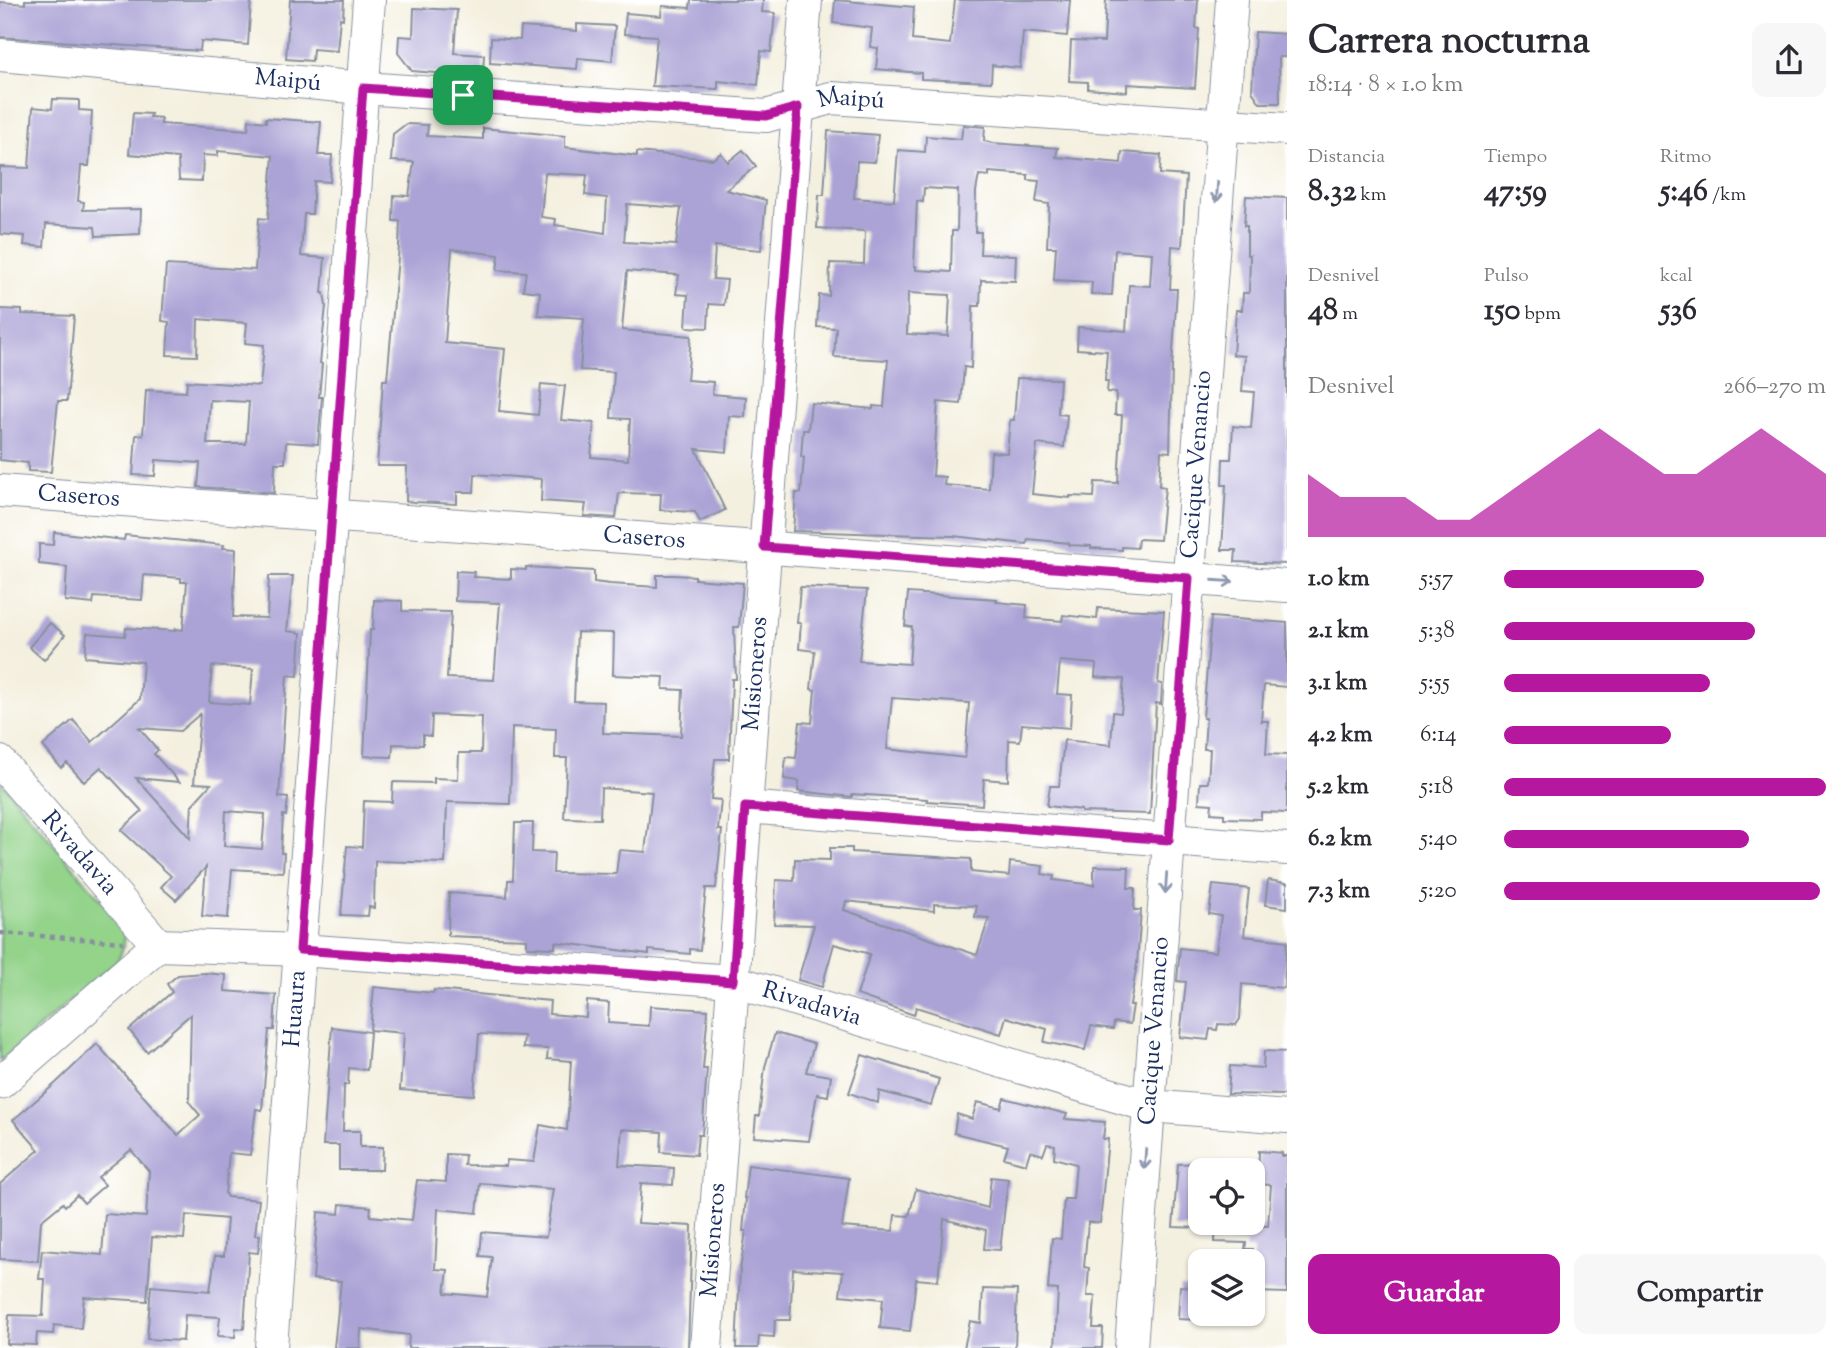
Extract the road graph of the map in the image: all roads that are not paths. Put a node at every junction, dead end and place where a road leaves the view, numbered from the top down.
1 (369, 0) edge
2 (806, 0) edge
3 (1232, 0) edge
4 (0, 55) edge
5 (363, 88) junction
6 (798, 107) junction
7 (1222, 124) junction
8 (1287, 129) edge
9 (0, 491) edge
10 (331, 515) junction
11 (764, 547) junction
12 (1189, 578) junction
13 (1287, 586) edge
14 (0, 762) edge
15 (745, 807) junction
16 (1169, 840) junction
17 (1287, 849) edge
18 (158, 945) junction
19 (300, 950) junction
20 (733, 981) junction
21 (0, 1083) edge
22 (1149, 1106) junction
23 (1287, 1117) edge
24 (271, 1348) edge
25 (706, 1348) edge
26 (1131, 1348) edge

1 - 5 street, Huaura
2 - 6 street, Misioneros
3 - 7 street, Cacique Venancio
4 - 5 street, Maipú
5 - 6 street, Maipú
5 - 10 street, Huaura
6 - 7 street, Maipú
6 - 11 street, Misioneros
7 - 8 street, Maipú
7 -> 12 street, Cacique Venancio
9 - 10 street, Caseros
10 - 11 street, Caseros
10 - 19 street, Huaura
11 - 12 street, Caseros
11 - 15 street, Misioneros
12 -> 13 street, Caseros
12 - 16 street, Cacique Venancio
14 - 18 street, Rivadavia
15 - 16 street
15 - 20 street, Misioneros
16 - 17 street
16 -> 22 street, Cacique Venancio
18 - 19 street, Rivadavia
18 - 21 street
19 - 20 street, Rivadavia
19 - 24 street, Huaura
20 - 22 street, Rivadavia
20 - 25 street, Misioneros
22 - 23 street, Rivadavia
22 -> 26 street, Cacique Venancio

